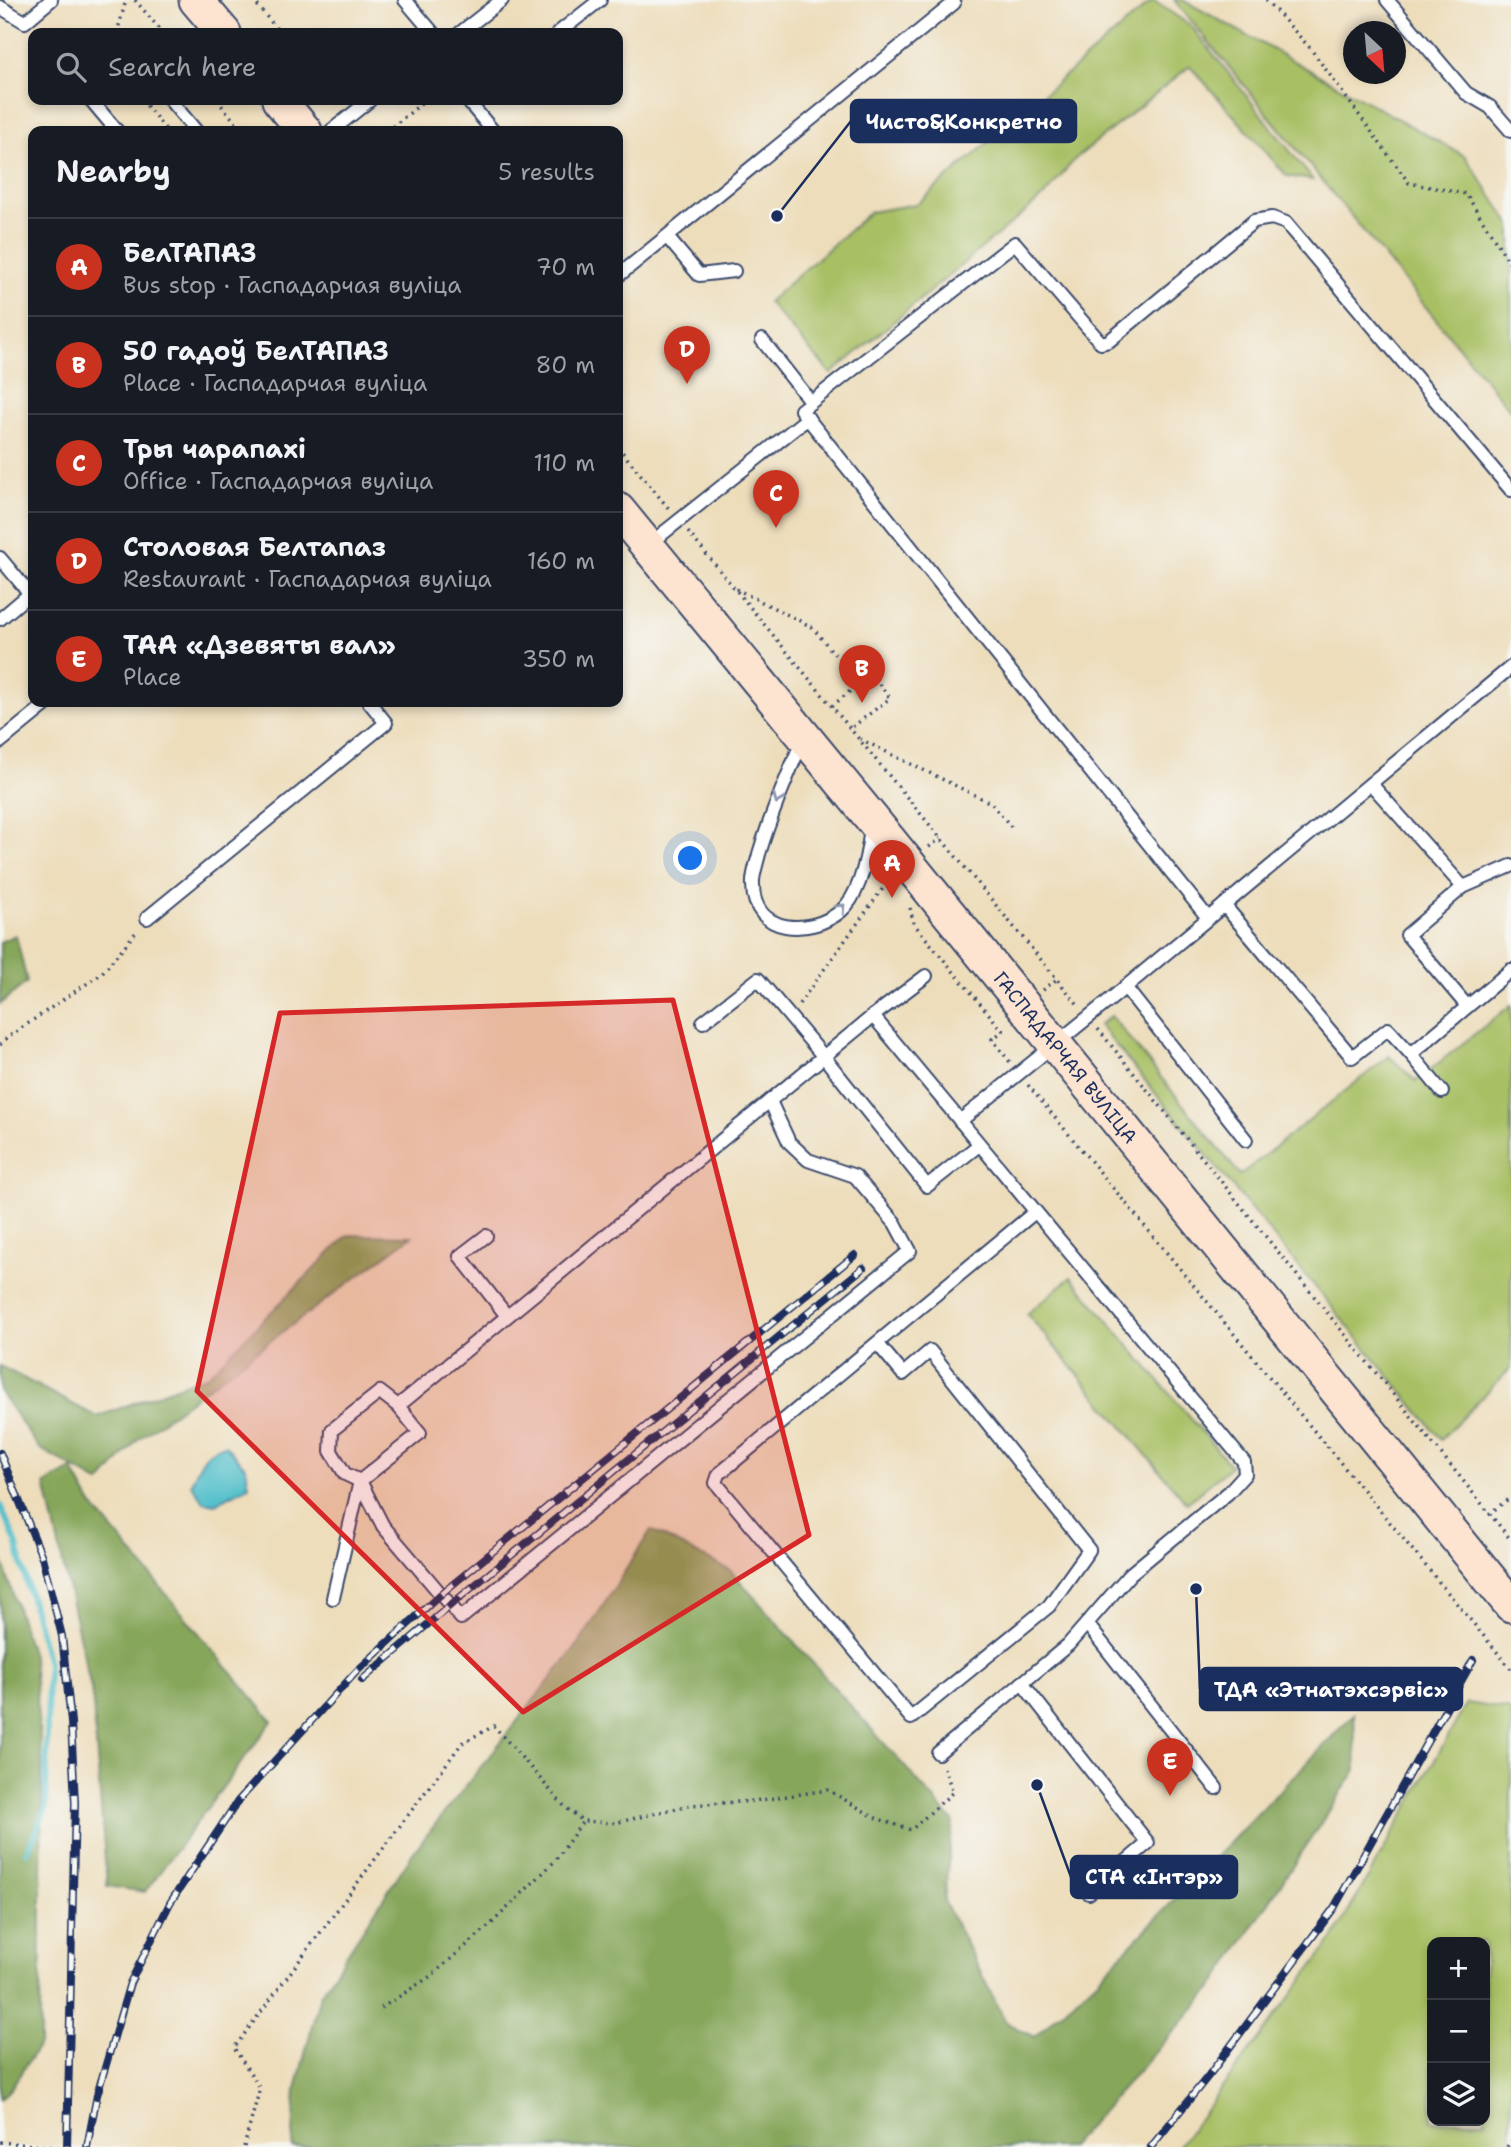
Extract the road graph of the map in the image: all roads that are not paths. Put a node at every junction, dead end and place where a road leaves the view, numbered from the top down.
1 (51, 0) edge
2 (196, 0) edge
3 (405, 0) edge
4 (502, 0) edge
5 (600, 0) edge
6 (952, 0) edge
7 (1387, 0) edge
8 (0, 7) edge
9 (25, 22) junction
10 (30, 28) edge
11 (220, 28) edge
12 (429, 28) edge
13 (478, 28) edge
14 (564, 28) edge
15 (95, 105) edge
16 (174, 105) edge
17 (283, 105) edge
18 (364, 105) edge
19 (471, 105) edge
20 (113, 126) edge
21 (192, 126) edge
22 (300, 126) edge
23 (337, 126) edge
24 (489, 126) edge
25 (1511, 131) edge
26 (667, 237) junction
27 (623, 268) edge
28 (734, 271) dead end
29 (762, 340) dead end
30 (811, 402) junction
31 (808, 418) junction
32 (1511, 490) edge
33 (623, 516) edge
34 (647, 546) junction
35 (0, 558) edge
36 (28, 590) edge
37 (28, 595) edge
38 (0, 618) edge
39 (1511, 667) edge
40 (43, 707) edge
41 (373, 707) edge
42 (804, 736) junction
43 (0, 742) edge
44 (1371, 784) junction
45 (873, 819) junction
46 (1511, 866) edge
47 (1463, 887) junction
48 (1224, 905) junction
49 (147, 918) road end
50 (1208, 918) junction
51 (1511, 970) edge
52 (926, 976) dead end
53 (1125, 987) junction
54 (1467, 1006) junction
55 (873, 1016) junction
56 (703, 1022) dead end
57 (1055, 1044) junction
58 (1411, 1054) junction
59 (824, 1057) junction
60 (1443, 1092) dead end
61 (770, 1101) junction
62 (960, 1121) junction
63 (1245, 1140) dead end
64 (979, 1145) junction
65 (1035, 1212) junction
66 (486, 1236) dead end
67 (507, 1317) junction
68 (877, 1343) junction
69 (398, 1406) junction
70 (360, 1481) junction
71 (333, 1598) dead end
72 (1511, 1605) edge
73 (1087, 1624) junction
74 (1022, 1683) junction
75 (938, 1753) road end
76 (1216, 1788) dead end
77 (1090, 1893) dead end

1 - 9 lane
2 - 11 street
3 - 12 lane
4 - 13 lane
5 - 14 lane
6 - 26 lane
7 - 25 lane
8 - 9 lane
9 - 10 lane
15 - 20 lane
16 - 21 lane
17 - 22 street
18 - 23 lane
19 - 24 lane
26 - 27 lane
26 - 28 lane
29 - 30 lane
30 - 31 lane
30 - 32 lane
31 - 34 lane
31 - 50 lane
33 - 34 street, ГАСПАДАРЧАЯ ВУЛІЦА
34 - 42 street, ГАСПАДАРЧАЯ ВУЛІЦА
35 - 36 lane
37 - 38 lane
39 - 44 lane
40 - 43 lane
41 - 49 lane
42 - 45 street, ГАСПАДАРЧАЯ ВУЛІЦА
42 -> 45 lane
44 - 47 lane
44 - 48 lane
45 - 57 street, ГАСПАДАРЧАЯ ВУЛІЦА
46 - 47 lane
47 - 54 lane
48 - 50 lane
48 - 58 lane
50 - 53 lane
51 - 54 lane
52 - 55 lane
53 - 57 lane
53 - 63 lane
54 - 58 lane
55 - 59 lane
55 - 62 lane
56 - 59 lane
57 - 62 lane
57 - 72 street, ГАСПАДАРЧАЯ ВУЛІЦА
58 - 60 lane
59 - 61 lane
59 - 64 lane
61 - 67 lane
61 - 70 lane
62 - 64 lane
64 - 65 lane
65 - 68 lane
65 - 73 lane
66 - 67 lane
67 - 69 lane
68 - 68 lane
69 - 70 lane
69 - 70 lane
70 - 71 lane
73 - 74 lane
73 - 76 lane
74 - 75 lane
74 - 77 lane

